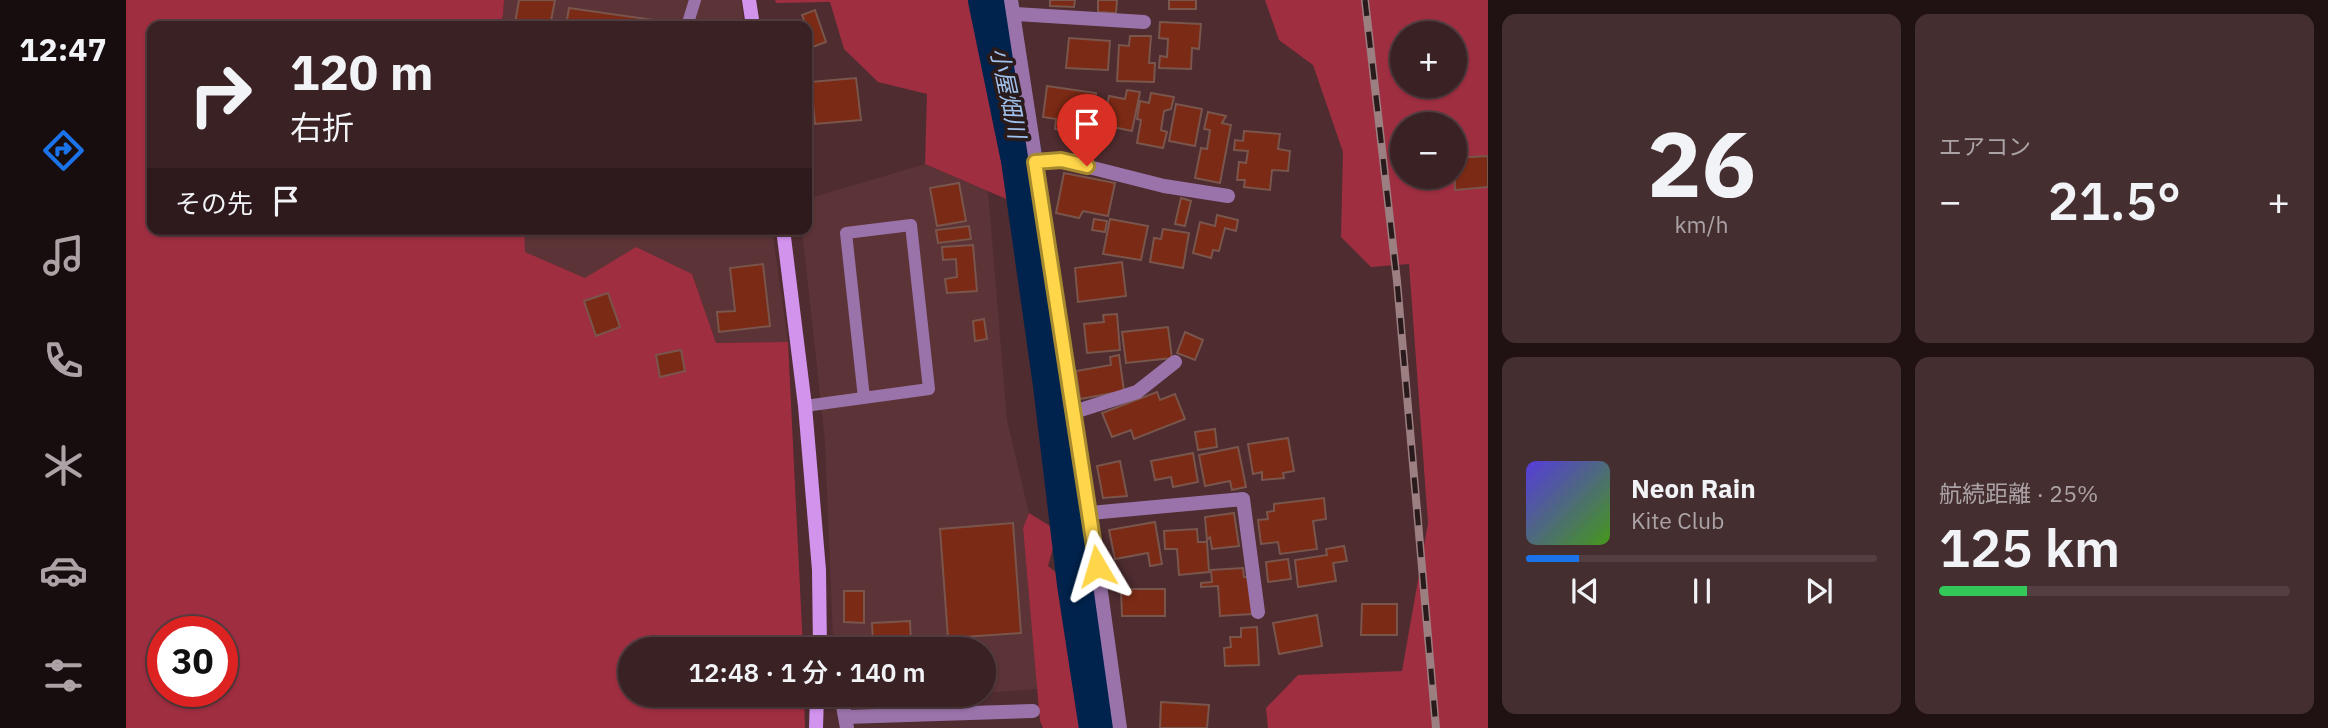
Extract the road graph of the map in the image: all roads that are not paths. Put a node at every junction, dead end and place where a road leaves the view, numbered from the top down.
1 (695, 0) edge
2 (749, 0) edge
3 (1013, 7) edge
4 (689, 21) edge
5 (752, 21) edge
6 (1144, 22) dead end
7 (1035, 162) junction
8 (1228, 196) dead end
9 (784, 235) edge
10 (1175, 362) dead end
11 (864, 398) junction
12 (805, 406) junction
13 (1074, 412) junction
14 (1090, 513) junction
15 (1258, 612) dead end
16 (821, 637) edge
17 (817, 707) edge
18 (1034, 711) dead end
19 (846, 723) edge
20 (816, 728) edge
21 (1120, 728) edge

1 - 4 lane
2 - 5 street
3 - 6 street
3 - 7 street
7 - 8 street
7 - 13 street
9 - 12 street
10 - 13 street
11 - 11 lane
11 - 12 lane
12 - 16 street
13 - 14 street
14 - 15 street
14 - 21 street
17 - 20 street
18 - 19 street

